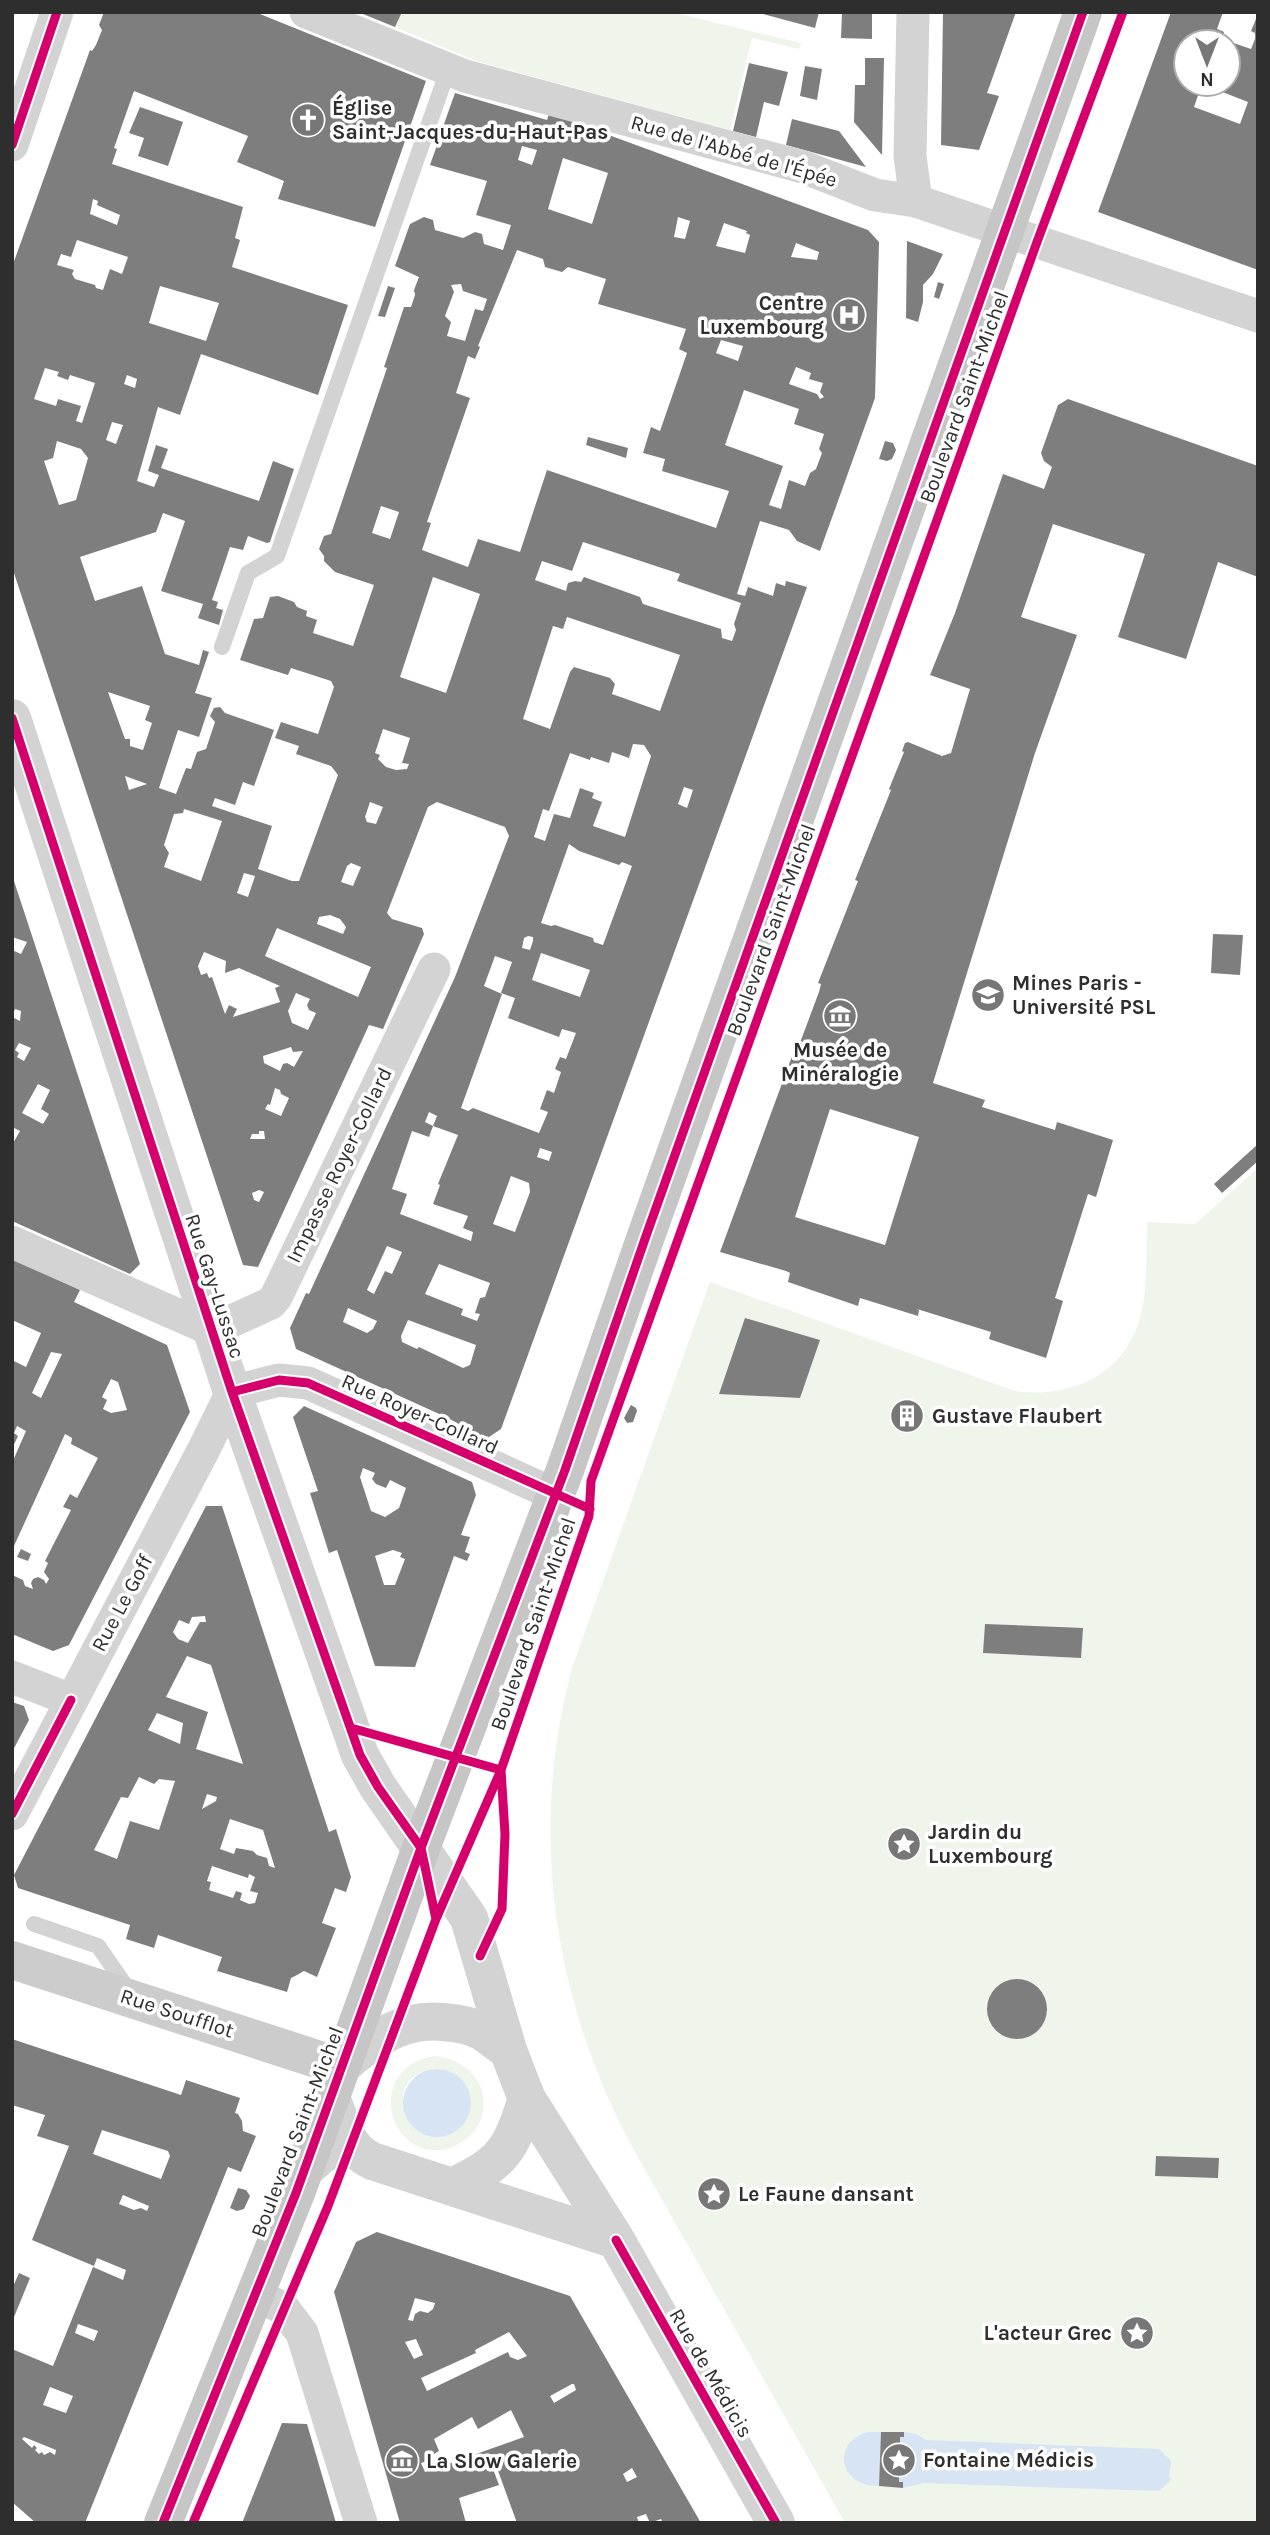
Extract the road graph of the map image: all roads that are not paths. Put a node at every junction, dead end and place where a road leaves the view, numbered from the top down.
1 (57, 12) edge
2 (306, 12) edge
3 (913, 12) edge
4 (1083, 12) edge
5 (448, 70) junction
6 (12, 145) edge
7 (916, 201) junction
8 (1005, 232) junction
9 (1258, 316) edge
10 (222, 647) dead end
11 (12, 718) edge
12 (434, 969) dead end
13 (12, 1242) edge
14 (212, 1330) junction
15 (232, 1392) junction
16 (556, 1495) junction
17 (12, 1677) edge
18 (71, 1700) junction
19 (12, 1814) edge
20 (421, 1848) junction
21 (34, 1924) dead end
22 (12, 1960) edge
23 (135, 2000) junction
24 (508, 2050) junction
25 (336, 2082) junction
26 (527, 2099) junction
27 (350, 2145) junction
28 (453, 2187) junction
29 (296, 2193) junction
30 (616, 2240) junction
31 (253, 2294) junction
32 (163, 2523) edge
33 (361, 2523) edge
34 (776, 2523) edge

1 - 6 street
2 - 5 street, Rue de l'Abbé de l'Épée
3 - 7 street
4 - 8 main road, Boulevard Saint-Michel
5 - 7 street, Rue de l'Abbé de l'Épée
5 - 10 lane
7 - 8 street, Rue de l'Abbé de l'Épée
8 - 9 street, Rue de l'Abbé de l'Épée
8 - 16 main road, Boulevard Saint-Michel
11 - 14 street, Rue Gay-Lussac
12 - 14 street, Impasse Royer-Collard
13 - 14 street
14 - 15 street, Rue Gay-Lussac
15 - 16 street, Rue Royer-Collard
15 - 18 street, Rue Le Goff
15 - 20 street, Rue Gay-Lussac
16 - 20 main road, Boulevard Saint-Michel
17 - 18 street
18 - 19 street, Rue Le Goff
20 - 24 street, Rue Gay-Lussac
20 - 25 main road, Boulevard Saint-Michel
21 - 23 lane
22 - 23 main road, Rue Soufflot
23 - 25 main road, Rue Soufflot
24 - 25 street
24 - 26 street
25 - 27 street
25 - 29 main road, Boulevard Saint-Michel
26 - 28 street
26 - 30 street, Rue de Médicis
27 - 28 street
27 - 29 lane, Boulevard Saint-Michel
28 - 30 street
29 - 31 main road, Boulevard Saint-Michel
30 - 34 street, Rue de Médicis
31 - 32 main road, Boulevard Saint-Michel
31 - 33 street

